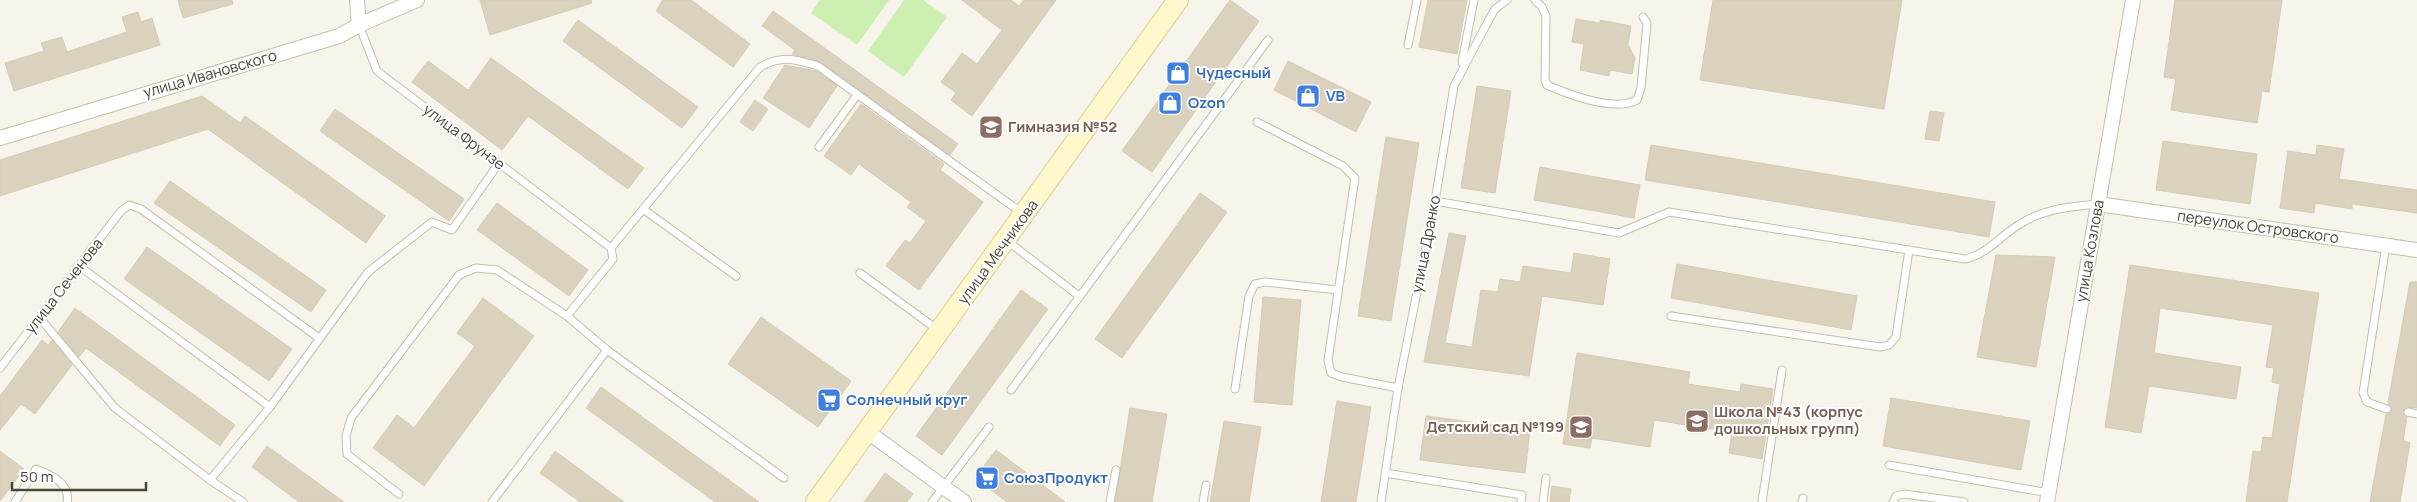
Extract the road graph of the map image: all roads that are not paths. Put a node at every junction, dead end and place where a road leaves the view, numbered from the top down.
1 (357, 0) edge
2 (417, 0) edge
3 (1178, 0) edge
4 (1417, 0) edge
5 (1474, 0) edge
6 (1507, 0) edge
7 (1535, 0) edge
8 (2134, 0) edge
9 (1643, 17) dead end
10 (359, 25) junction
11 (1268, 40) dead end
12 (1408, 45) dead end
13 (1461, 69) junction
14 (857, 94) junction
15 (1257, 122) dead end
16 (0, 138) edge
17 (819, 147) dead end
18 (499, 163) junction
19 (1435, 201) junction
20 (2098, 204) junction
21 (643, 209) junction
22 (1024, 214) junction
23 (1006, 240) junction
24 (2386, 245) junction
25 (611, 248) junction
26 (1909, 250) junction
27 (2417, 250) edge
28 (79, 266) junction
29 (860, 274) dead end
30 (736, 276) dead end
31 (1338, 290) junction
32 (1079, 296) junction
33 (567, 316) junction
34 (1671, 316) dead end
35 (39, 317) junction
36 (940, 332) junction
37 (320, 338) junction
38 (607, 350) junction
39 (0, 368) edge
40 (1782, 370) dead end
41 (1398, 388) junction
42 (1235, 389) dead end
43 (1011, 390) dead end
44 (270, 407) junction
45 (2387, 409) dead end
46 (2408, 412) dead end
47 (2417, 414) edge
48 (989, 427) dead end
49 (868, 432) junction
50 (1889, 465) dead end
51 (1116, 470) dead end
52 (1385, 473) junction
53 (784, 478) dead end
54 (1546, 478) dead end
55 (210, 480) junction
56 (1206, 485) dead end
57 (945, 488) junction
58 (399, 494) dead end
59 (2048, 498) edge
60 (15, 502) edge
61 (67, 502) edge
62 (243, 502) edge
63 (492, 502) edge
64 (816, 502) edge
65 (932, 502) edge
66 (964, 502) edge
67 (1110, 502) edge
68 (1203, 502) edge
69 (1381, 502) edge
70 (1521, 502) edge
71 (1543, 502) edge
72 (1762, 502) edge
73 (1893, 502) edge
74 (1964, 502) edge

1 - 10 street, улица Фрунзе
2 - 10 street, улица Ивановского
3 - 22 main road, улица Мечникова
4 - 12 lane
5 - 13 lane
6 - 13 lane, улица Дранко
7 - 9 lane
8 - 20 street, улица Козлова
10 - 16 street, улица Ивановского
10 - 18 lane, улица Фрунзе
11 - 32 lane
13 - 19 lane, улица Дранко
14 - 17 lane
14 - 21 lane
14 - 22 lane
15 - 31 lane
18 - 25 lane, улица Фрунзе
18 - 37 lane
19 - 26 lane
19 - 41 lane, улица Дранко
20 - 24 street, переулок Островского
20 - 26 lane
20 - 59 street, улица Козлова
21 - 25 lane
21 - 30 lane
22 - 23 main road, улица Мечникова
23 - 32 lane
23 - 36 main road, улица Мечникова
24 - 27 street, переулок Островского
24 - 45 lane
25 - 33 lane
26 - 34 lane
28 - 35 lane, улица Сеченова
28 - 37 lane, улица Сеченова
28 - 44 lane
29 - 36 lane
31 - 41 lane
31 - 42 lane
32 - 43 lane
33 - 38 lane
33 - 58 lane
35 - 39 lane, улица Сеченова
35 - 55 lane
36 - 49 main road, улица Мечникова
37 - 44 lane
38 - 53 lane
38 - 63 lane
40 - 72 lane
41 - 52 lane, улица Дранко
44 - 55 lane
46 - 47 lane
48 - 57 lane
49 - 57 street
49 - 64 main road, улица Мечникова
50 - 59 lane
51 - 67 lane
52 - 69 lane, улица Дранко
52 - 70 lane
54 - 71 lane
55 - 62 lane
56 - 68 lane
57 - 65 lane
57 - 66 street
60 - 61 lane
73 - 74 lane

